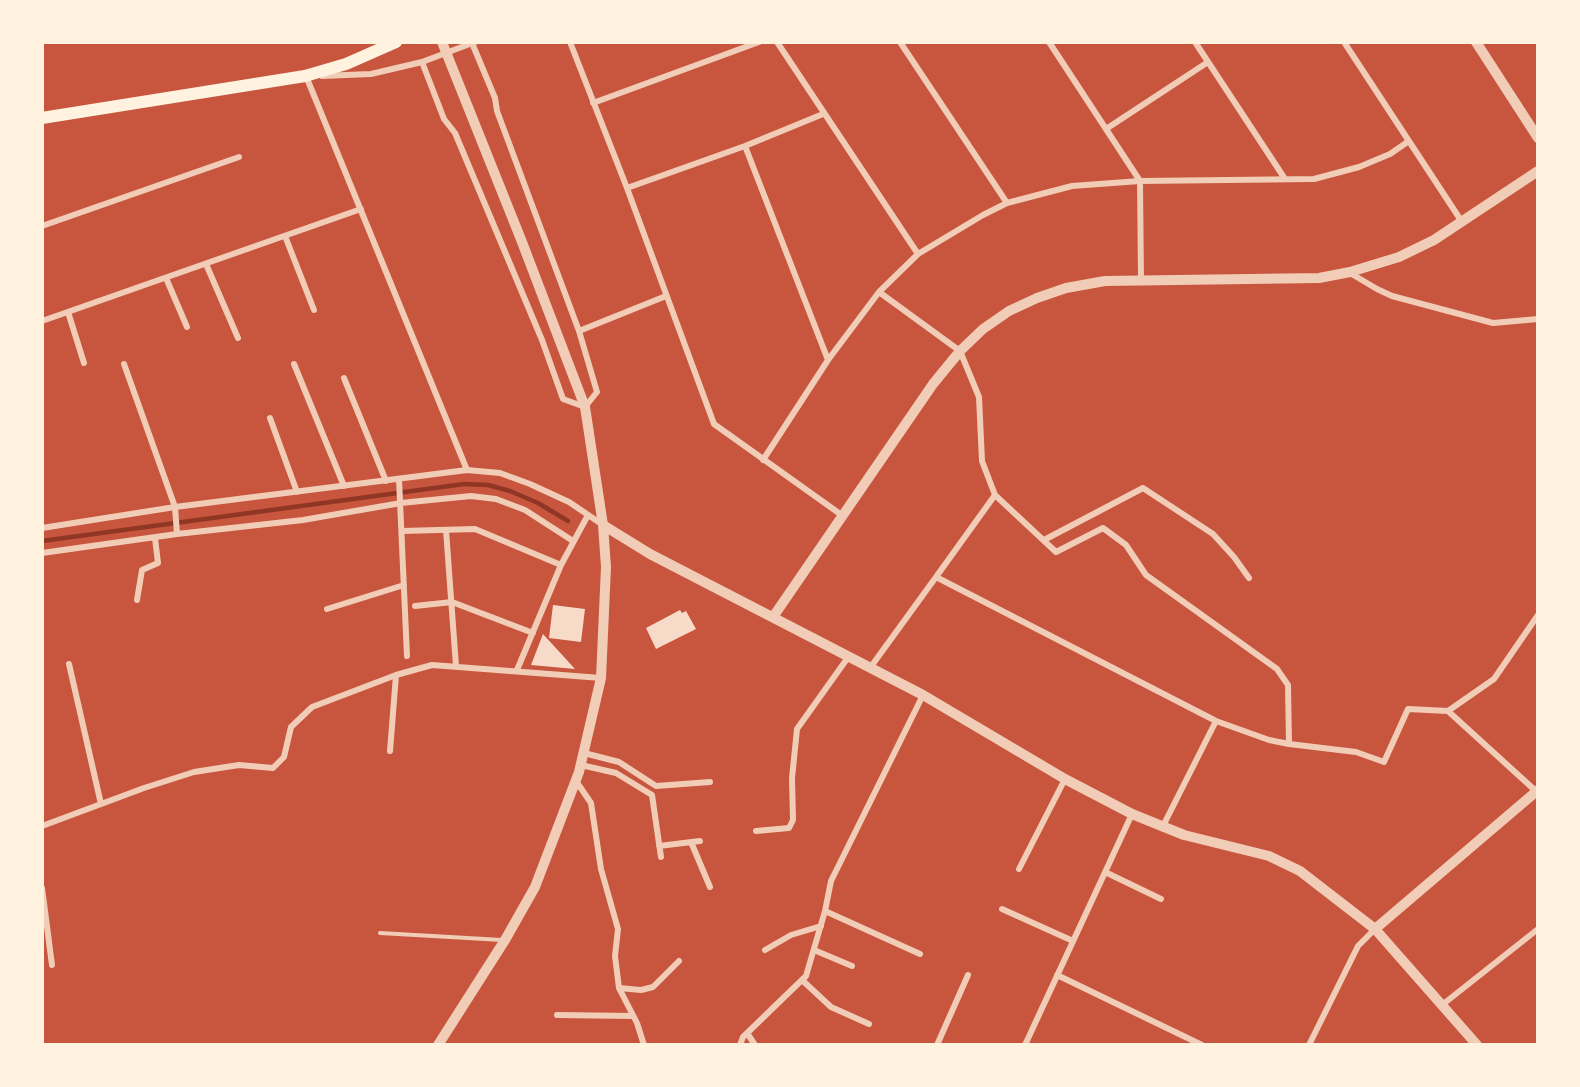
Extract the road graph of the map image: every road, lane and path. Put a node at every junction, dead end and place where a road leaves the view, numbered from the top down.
1 (396, 42) edge
2 (442, 42) edge
3 (570, 42) edge
4 (759, 42) edge
5 (777, 42) edge
6 (900, 42) edge
7 (1049, 42) edge
8 (1195, 42) edge
9 (1344, 42) edge
10 (1476, 42) edge
11 (474, 43) edge
12 (422, 62) junction
13 (1208, 62) junction
14 (305, 76) junction
15 (593, 103) junction
16 (823, 114) junction
17 (42, 118) edge
18 (1106, 129) junction
19 (1538, 138) edge
20 (1409, 141) junction
21 (745, 146) junction
22 (239, 157) dead end
23 (1538, 171) edge
24 (1285, 178) junction
25 (1140, 181) junction
26 (627, 188) junction
27 (1007, 203) junction
28 (361, 209) junction
29 (1462, 222) junction
30 (42, 226) edge
31 (285, 236) junction
32 (918, 254) junction
33 (206, 264) junction
34 (1350, 272) junction
35 (166, 278) junction
36 (1141, 282) junction
37 (879, 292) junction
38 (666, 296) junction
39 (314, 310) dead end
40 (68, 312) junction
41 (1538, 319) edge
42 (42, 321) edge
43 (187, 327) dead end
44 (579, 331) junction
45 (238, 338) dead end
46 (960, 351) junction
47 (828, 360) junction
48 (84, 363) dead end
49 (124, 364) dead end
50 (294, 364) dead end
51 (344, 378) dead end
52 (585, 407) junction
53 (270, 418) dead end
54 (763, 460) junction
55 (467, 470) junction
56 (399, 479) junction
57 (386, 481) junction
58 (344, 486) junction
59 (297, 492) junction
60 (995, 495) junction
61 (401, 503) junction
62 (175, 507) junction
63 (588, 515) junction
64 (843, 516) junction
65 (603, 525) junction
66 (42, 528) edge
67 (446, 530) junction
68 (402, 531) junction
69 (177, 534) junction
70 (155, 538) junction
71 (1044, 540) junction
72 (573, 541) junction
73 (42, 554) edge
74 (561, 565) junction
75 (936, 577) junction
76 (1249, 578) dead end
77 (404, 585) junction
78 (137, 600) dead end
79 (452, 602) junction
80 (415, 606) dead end
81 (327, 609) dead end
82 (1538, 615) edge
83 (773, 617) junction
84 (533, 633) junction
85 (407, 656) dead end
86 (849, 656) junction
87 (69, 664) dead end
88 (456, 666) junction
89 (870, 668) junction
90 (517, 670) junction
91 (396, 675) junction
92 (601, 678) junction
93 (923, 695) junction
94 (1448, 711) junction
95 (1216, 721) junction
96 (1289, 744) junction
97 (390, 751) dead end
98 (584, 753) junction
99 (581, 765) junction
100 (1065, 779) junction
101 (576, 781) junction
102 (710, 782) dead end
103 (1537, 792) edge
104 (101, 804) junction
105 (1132, 814) junction
106 (42, 826) edge
107 (1163, 826) junction
108 (756, 831) dead end
109 (700, 841) dead end
110 (691, 842) junction
111 (659, 846) junction
112 (661, 857) dead end
113 (1019, 869) dead end
114 (1105, 872) junction
115 (710, 887) dead end
116 (42, 888) edge
117 (1161, 899) dead end
118 (1002, 909) dead end
119 (825, 911) junction
120 (821, 926) junction
121 (1376, 929) junction
122 (1538, 929) edge
123 (380, 933) dead end
124 (505, 940) junction
125 (1073, 941) junction
126 (765, 950) dead end
127 (814, 950) junction
128 (920, 954) dead end
129 (679, 961) dead end
130 (52, 965) dead end
131 (852, 966) dead end
132 (968, 975) dead end
133 (1057, 975) junction
134 (802, 980) junction
135 (619, 988) junction
136 (1443, 1005) junction
137 (557, 1015) dead end
138 (633, 1016) junction
139 (868, 1024) dead end
140 (747, 1033) junction
141 (438, 1045) edge
142 (644, 1045) edge
143 (740, 1045) edge
144 (755, 1045) edge
145 (937, 1045) edge
146 (1025, 1045) edge
147 (1202, 1045) edge
148 (1310, 1045) edge
149 (1478, 1045) edge

1 - 14 main road
2 - 52 street
3 - 15 street
4 - 15 street
5 - 16 street
6 - 27 street
7 - 18 street
8 - 13 street
9 - 20 street
10 - 19 street
11 - 12 street
11 - 44 street
12 - 14 street
12 - 52 street
13 - 18 street
13 - 24 street
14 - 17 main road
14 - 28 street
15 - 26 street
16 - 21 street
16 - 32 street
18 - 25 street
20 - 24 street
20 - 29 street
21 - 26 street
21 - 47 street
22 - 30 street
23 - 29 street
24 - 25 street
25 - 27 street
25 - 36 street
26 - 38 street
27 - 32 street
28 - 31 street
28 - 55 street
29 - 34 street
31 - 33 street
31 - 39 street
32 - 37 street
33 - 35 street
33 - 45 street
34 - 36 street
34 - 41 street
35 - 40 street
35 - 43 street
36 - 46 street
37 - 46 street
37 - 47 street
38 - 44 street
38 - 54 street
40 - 42 street
40 - 48 street
44 - 52 street
46 - 60 street
46 - 64 street
47 - 54 street
49 - 62 street
50 - 58 street
51 - 57 street
52 - 65 street
53 - 59 street
54 - 64 street
55 - 56 street
55 - 63 street
56 - 57 street
56 - 61 street
57 - 58 street
58 - 59 street
59 - 62 street
60 - 71 street
60 - 75 street
61 - 68 street
61 - 69 street
61 - 72 street
62 - 66 street
62 - 69 street
63 - 65 street
63 - 72 street
64 - 83 street
65 - 83 street
65 - 92 street
67 - 68 street
67 - 74 street
67 - 79 street
68 - 77 street
69 - 70 street
70 - 73 street
70 - 78 street
71 - 76 street
71 - 96 street
72 - 74 street
74 - 84 street
75 - 89 street
75 - 95 street
77 - 81 street
77 - 85 street
79 - 80 street
79 - 84 street
79 - 88 street
82 - 94 street
83 - 86 street
84 - 90 street
86 - 89 street
86 - 108 street
87 - 104 street
88 - 90 street
88 - 91 street
89 - 93 street
90 - 92 street
91 - 97 street
91 - 104 street
92 - 98 street
93 - 100 street
93 - 119 street
94 - 96 street
94 - 103 street
95 - 96 street
95 - 107 street
98 - 99 street
98 - 102 street
99 - 101 street
99 - 111 street
100 - 105 street
100 - 113 street
101 - 124 street
101 - 135 street
103 - 121 street
104 - 106 street
105 - 107 street
105 - 114 street
107 - 121 street
109 - 110 street
110 - 111 street
110 - 115 street
111 - 112 street
114 - 117 street
114 - 125 street
116 - 130 street
118 - 125 street
119 - 120 street
119 - 128 street
120 - 126 street
120 - 127 street
121 - 136 street
121 - 148 street
122 - 136 street
123 - 124 lane
124 - 141 street
125 - 133 street
127 - 131 street
127 - 134 street
129 - 135 street
132 - 145 street
133 - 146 street
133 - 147 street
134 - 139 street
134 - 140 street
135 - 138 street
136 - 149 street
137 - 138 street
138 - 142 street
140 - 143 street
140 - 144 street

